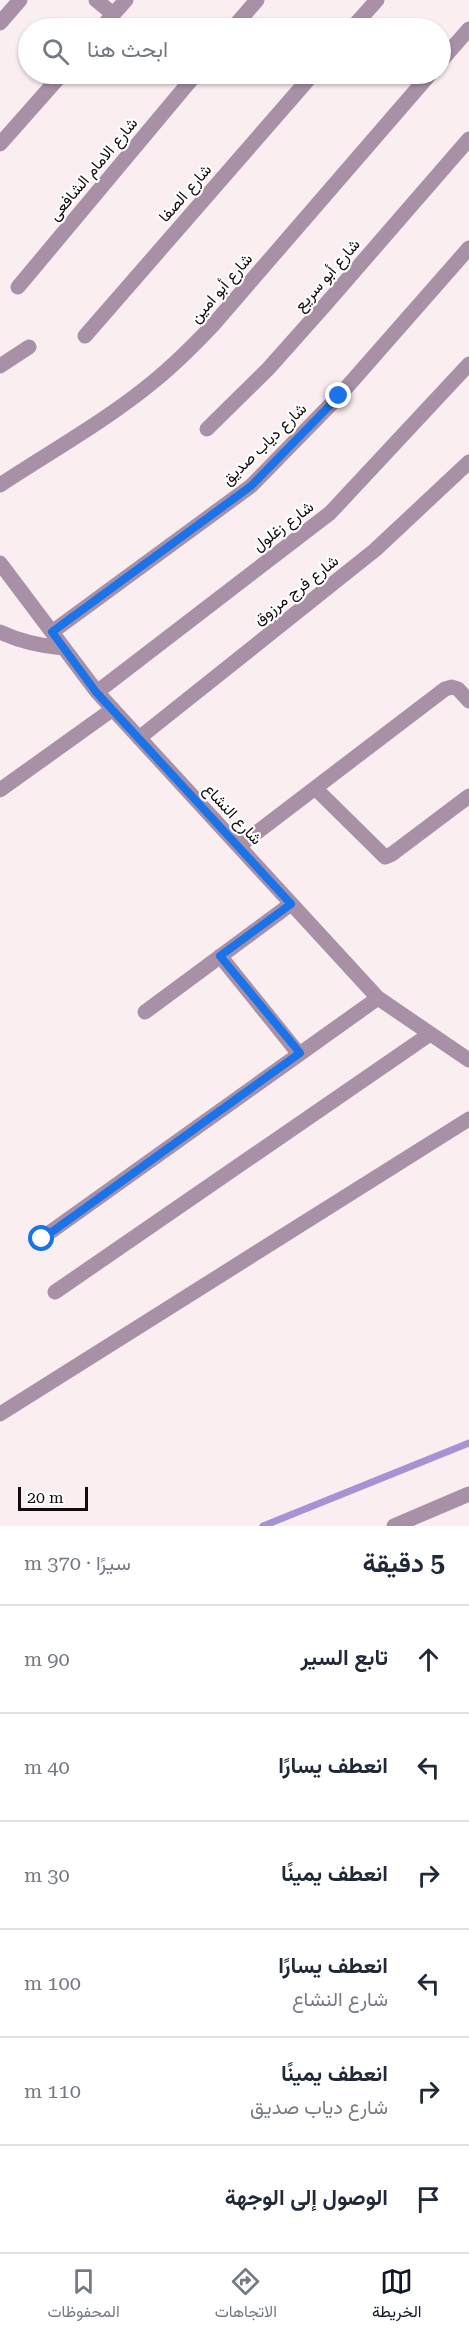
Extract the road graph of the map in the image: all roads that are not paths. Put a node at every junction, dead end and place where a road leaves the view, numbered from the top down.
1 (20, 0) edge
2 (96, 0) edge
3 (126, 0) edge
4 (257, 0) edge
5 (377, 0) edge
6 (113, 14) junction
7 (110, 18) edge
8 (242, 18) edge
9 (361, 18) edge
10 (0, 23) edge
11 (469, 29) edge
12 (451, 50) edge
13 (53, 84) edge
14 (188, 84) edge
15 (304, 84) edge
16 (421, 84) edge
17 (469, 139) edge
18 (0, 144) edge
19 (469, 248) edge
20 (18, 287) dead end
21 (85, 336) dead end
22 (29, 347) dead end
23 (469, 364) edge
24 (0, 366) edge
25 (207, 429) dead end
26 (469, 462) edge
27 (0, 485) edge
28 (0, 563) edge
29 (0, 632) edge
30 (52, 632) junction
31 (63, 648) junction
32 (96, 692) junction
33 (469, 701) edge
34 (113, 709) junction
35 (139, 738) junction
36 (315, 788) junction
37 (0, 790) edge
38 (469, 796) edge
39 (238, 846) junction
40 (291, 904) junction
41 (220, 956) junction
42 (378, 998) junction
43 (145, 1012) dead end
44 (430, 1034) junction
45 (300, 1053) junction
46 (469, 1060) edge
47 (469, 1119) edge
48 (42, 1239) dead end
49 (55, 1292) dead end
50 (0, 1414) edge
51 (469, 1494) edge
52 (394, 1526) edge

1 - 10 street
2 - 6 street
3 - 6 street
4 - 8 street
5 - 9 street
6 - 7 street
11 - 12 street
13 - 18 street
14 - 20 street, شارع الامام الشافعى
15 - 21 street, شارع الصفا
16 - 27 street, شارع أبو امين
17 - 25 street, شارع أبو سريع
19 - 30 street, شارع دياب صديق
22 - 24 street
23 - 32 street, شارع زغلول
26 - 35 street, شارع فرج مرزوق
28 - 30 street, شارع النشاع
29 - 31 street
30 - 31 street, شارع النشاع
31 - 32 street, شارع النشاع
32 - 34 street, شارع النشاع
33 - 36 street
34 - 35 street, شارع النشاع
34 - 37 street
35 - 39 street, شارع النشاع
36 - 38 street
36 - 39 street
39 - 40 street, شارع النشاع
40 - 41 street
40 - 42 street, شارع النشاع
41 - 43 street
41 - 45 street
42 - 44 street, شارع النشاع
42 - 45 street
44 - 46 street, شارع النشاع
44 - 49 street
45 - 48 street
47 - 50 street
51 - 52 street

